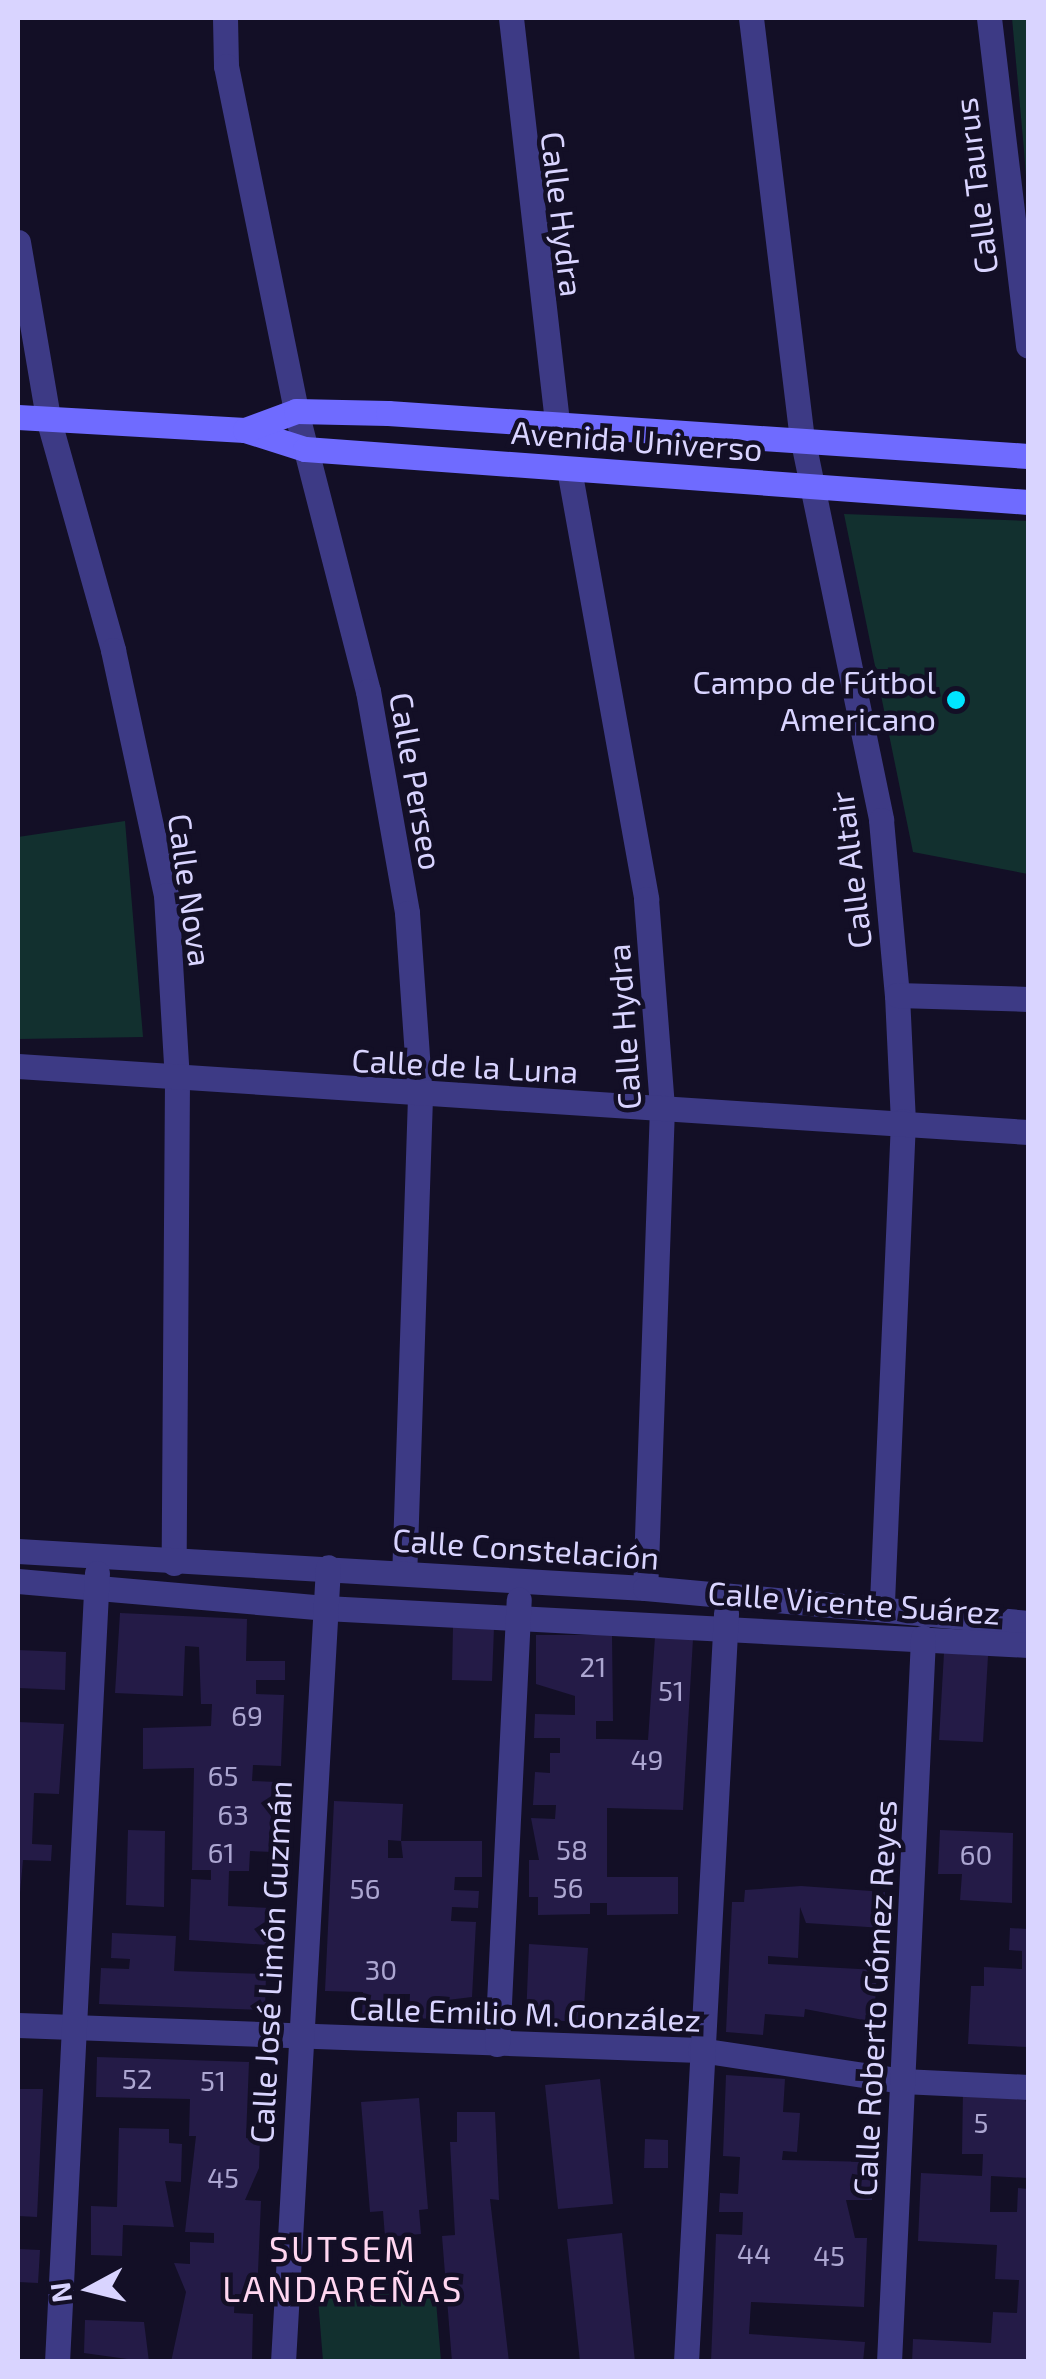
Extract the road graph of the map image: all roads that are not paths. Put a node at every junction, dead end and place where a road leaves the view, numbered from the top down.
1 (225, 18) edge
2 (512, 18) edge
3 (750, 18) edge
4 (989, 18) edge
5 (18, 242) edge
6 (1027, 331) edge
7 (296, 411) junction
8 (18, 416) edge
9 (48, 418) junction
10 (557, 419) junction
11 (244, 430) junction
12 (802, 437) junction
13 (305, 449) junction
14 (1028, 456) edge
15 (569, 469) junction
16 (811, 484) junction
17 (1028, 502) edge
18 (897, 995) junction
19 (1028, 999) edge
20 (18, 1066) edge
21 (177, 1080) junction
22 (420, 1097) junction
23 (662, 1107) junction
24 (903, 1120) junction
25 (1028, 1132) edge
26 (18, 1550) edge
27 (97, 1558) junction
28 (174, 1563) junction
29 (328, 1567) junction
30 (404, 1572) junction
31 (18, 1580) edge
32 (520, 1580) junction
33 (96, 1588) junction
34 (645, 1588) junction
35 (728, 1596) junction
36 (882, 1605) junction
37 (325, 1608) junction
38 (518, 1615) junction
39 (824, 1615) junction
40 (1028, 1623) edge
41 (726, 1626) junction
42 (956, 1628) junction
43 (923, 1638) junction
44 (1028, 1646) edge
45 (18, 2026) edge
46 (70, 2029) junction
47 (295, 2037) junction
48 (498, 2044) junction
49 (700, 2050) junction
50 (902, 2081) junction
51 (1028, 2087) edge
52 (57, 2362) edge
53 (283, 2362) edge
54 (686, 2362) edge
55 (890, 2362) edge

1 - 7 street, Calle Perseo
2 - 10 street, Calle Hydra
3 - 12 street, Calle Altair
4 - 6 street, Calle Taurus
5 - 9 street, Calle Nova
7 - 10 street, Avenida Universo
7 - 11 street, Avenida Universo
7 - 13 street, Calle Perseo
8 - 9 street, Avenida Universo
9 - 11 street, Avenida Universo
9 - 21 street, Calle Nova
10 - 12 street, Avenida Universo
11 - 13 street, Avenida Universo
12 - 14 street, Avenida Universo
12 - 16 street, Calle Altair
13 - 15 street, Avenida Universo
13 - 22 street, Calle Perseo
15 - 16 street, Avenida Universo
15 - 23 street, Calle Hydra
16 - 17 street, Avenida Universo
16 - 18 street, Calle Altair
18 - 19 street
18 - 24 street, Calle Altair
20 - 21 street, Calle de la Luna
21 - 22 street, Calle de la Luna
21 - 28 street, Calle Nova
22 - 23 street, Calle de la Luna
22 - 30 street, Calle Perseo
23 - 24 street, Calle de la Luna
23 - 34 street, Calle Hydra
24 - 25 street, Calle de la Luna
24 - 36 street, Calle Altair
26 - 27 street, Calle Constelación
27 - 28 street, Calle Constelación
27 - 33 street
28 - 29 street, Calle Constelación
29 - 30 street, Calle Constelación
29 - 37 street, Calle José Limón Guzmán
30 - 32 street, Calle Constelación
31 - 33 street, Calle Vicente Suárez
32 - 34 street, Calle Constelación
32 - 38 street
33 - 37 street, Calle Vicente Suárez
33 - 46 street
34 - 35 street, Calle Constelación
35 - 39 street, Calle Constelación
35 - 41 street
36 - 39 street, Calle Constelación
36 - 42 street, Calle Constelación
37 - 38 street, Calle Vicente Suárez
37 - 47 street, Calle José Limón Guzmán
38 - 41 street, Calle Vicente Suárez
38 - 48 street
39 - 41 street, Calle Vicente Suárez
39 - 43 street, Calle Vicente Suárez
40 - 42 street, Calle Constelación
41 - 49 street
42 - 43 street, Calle Vicente Suárez
42 - 44 street, Calle Vicente Suárez
43 - 50 street, Calle Roberto Gómez Reyes
45 - 46 street, Calle Emilio M. González
46 - 47 street, Calle Emilio M. González
46 - 52 street
47 - 48 street, Calle Emilio M. González
47 - 53 street, Calle José Limón Guzmán
48 - 49 street, Calle Emilio M. González
49 - 50 street, Calle Emilio M. González
49 - 54 street
50 - 51 street, Calle Emilio M. González
50 - 55 street, Calle Roberto Gómez Reyes

